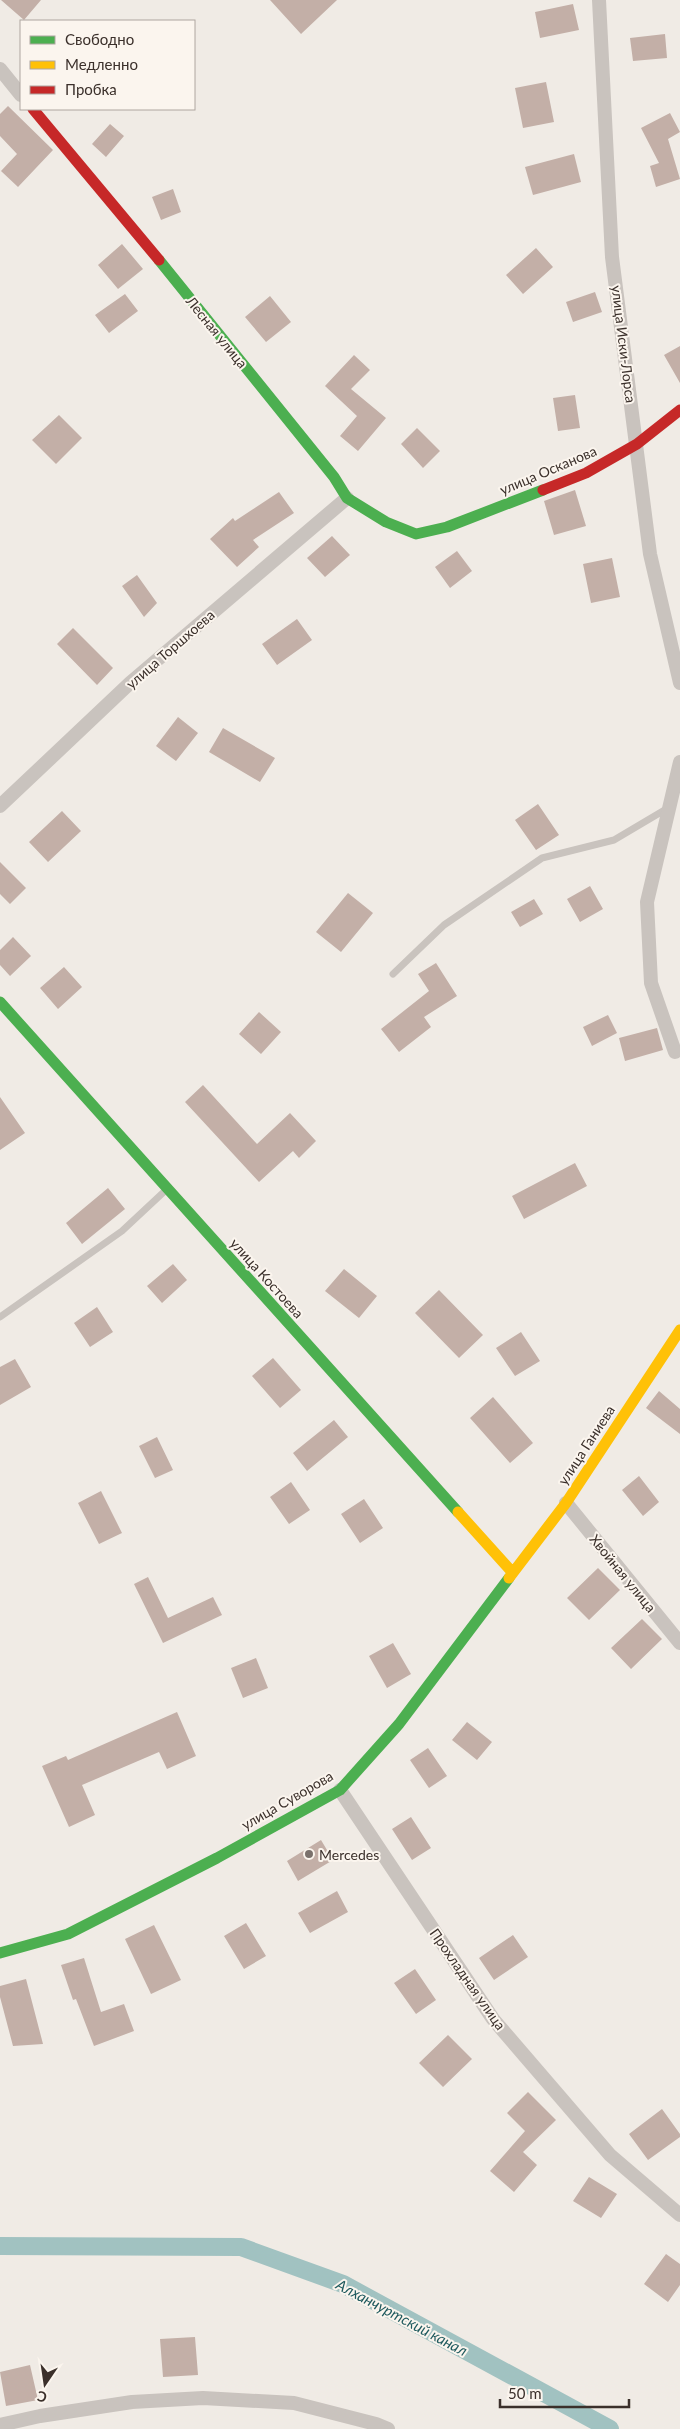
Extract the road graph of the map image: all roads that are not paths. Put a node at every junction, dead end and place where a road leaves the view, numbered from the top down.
1 (599, 0) edge
2 (0, 69) edge
3 (20, 93) edge
4 (34, 110) edge
5 (680, 410) edge
6 (637, 444) junction
7 (347, 498) junction
8 (416, 534) joint
9 (680, 684) edge
10 (680, 762) edge
11 (0, 806) edge
12 (668, 808) junction
13 (393, 974) dead end
14 (0, 1002) edge
15 (674, 1052) dead end
16 (167, 1189) junction
17 (0, 1317) edge
18 (680, 1330) edge
19 (566, 1503) junction
20 (513, 1573) junction
21 (680, 1643) edge
22 (340, 1790) junction
23 (0, 1953) edge
24 (680, 2215) edge
25 (0, 2425) edge
26 (388, 2429) edge

1 - 6 street, улица Иски-Лорса
2 - 3 street
4 - 7 street, Лесная улица
5 - 6 street, улица Осканова
6 - 8 street, улица Осканова
6 - 9 street, улица Иски-Лорса
7 - 8 street, Лесная улица
7 - 11 street, улица Торшхоева
10 - 12 street
12 - 13 lane
12 - 15 street
14 - 16 street, улица Костоева
16 - 17 lane
16 - 20 street, улица Костоева
18 - 19 street, улица Ганиева
19 - 20 street, улица Ганиева
19 - 21 street, Хвойная улица
20 - 22 street, улица Суворова
22 - 23 street, улица Суворова
22 - 24 street, Прохладная улица
25 - 26 street

